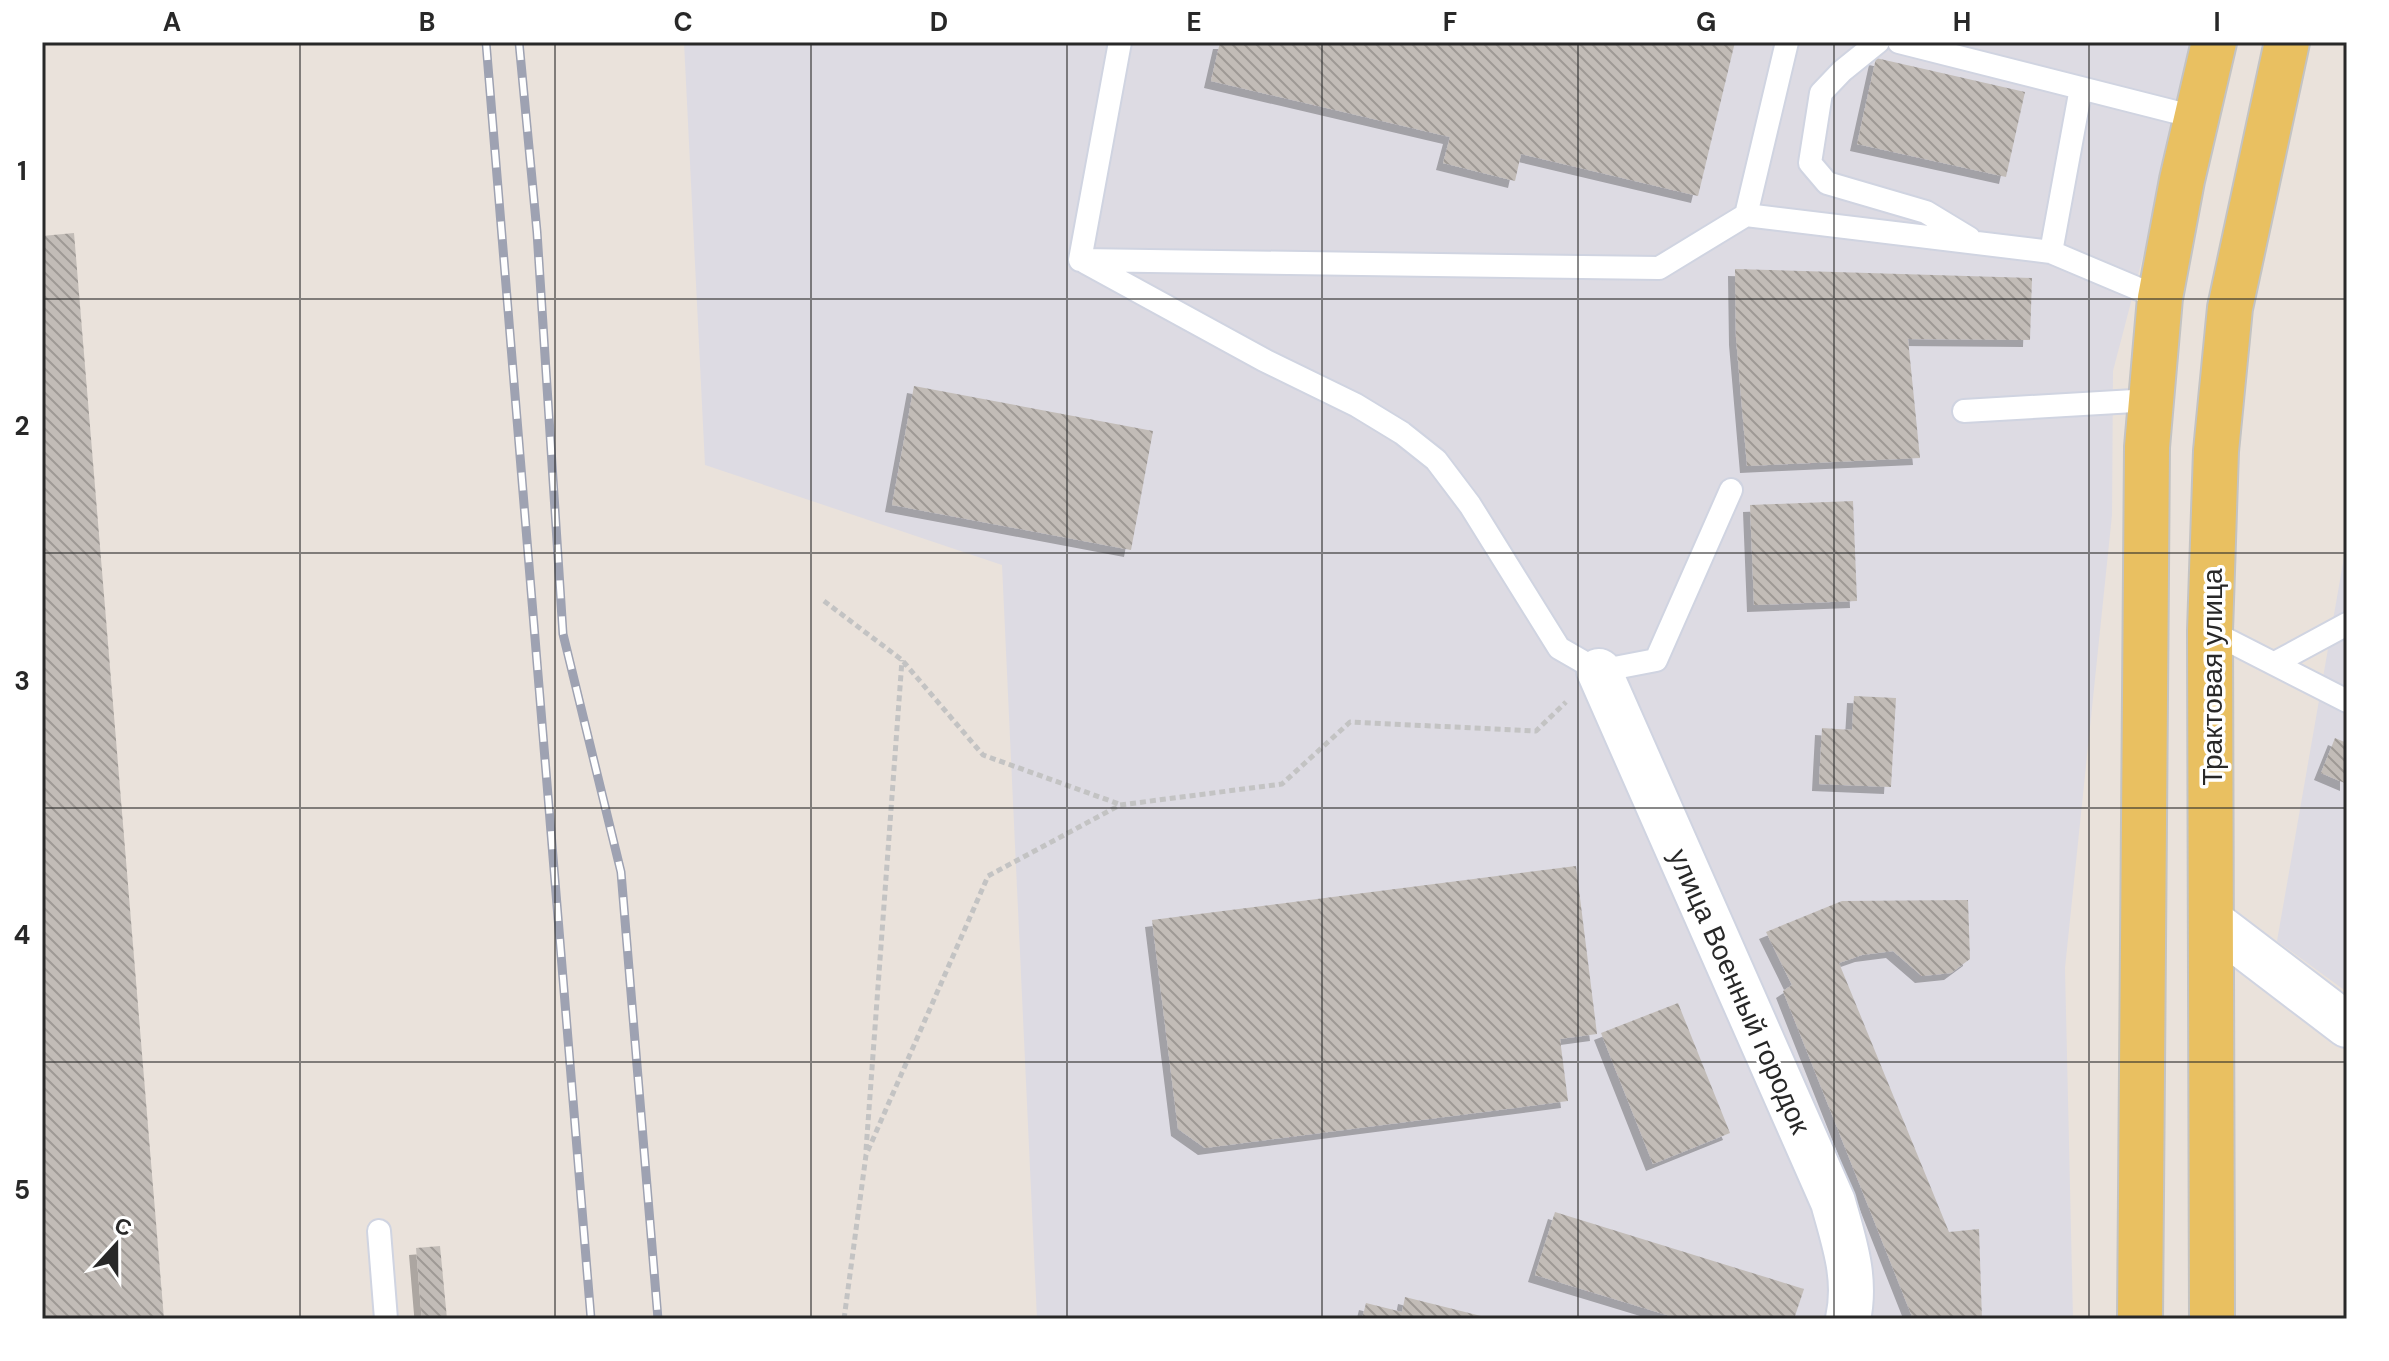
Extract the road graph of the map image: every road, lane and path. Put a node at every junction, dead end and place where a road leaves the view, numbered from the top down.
1 (1120, 42) edge
2 (1787, 42) edge
3 (1878, 42) edge
4 (1899, 42) edge
5 (2214, 42) edge
6 (2287, 42) edge
7 (2081, 88) junction
8 (2195, 117) junction
9 (1746, 215) junction
10 (1977, 243) junction
11 (2051, 252) junction
12 (1080, 260) junction
13 (2160, 298) junction
14 (2151, 400) junction
15 (1964, 411) dead end
16 (1731, 490) dead end
17 (824, 601) dead end
18 (2347, 624) edge
19 (2210, 631) junction
20 (902, 660) junction
21 (2275, 663) junction
22 (1599, 671) junction
23 (2347, 701) edge
24 (1120, 805) junction
25 (2212, 922) junction
26 (2347, 1025) edge
27 (866, 1155) junction
28 (379, 1231) dead end
29 (386, 1319) edge
30 (844, 1319) edge
31 (1848, 1319) edge
32 (2140, 1319) edge
33 (2212, 1319) edge

1 - 12 lane
2 - 9 lane
3 - 10 lane
4 - 7 lane
5 - 8 main road
6 - 19 main road, Трактовая улица
7 - 8 lane
7 - 11 lane
8 - 13 main road
9 - 10 lane
9 - 12 lane
10 - 11 lane
11 - 13 lane
12 - 22 lane
13 - 14 main road
14 - 15 lane
14 - 32 main road
16 - 22 lane
17 - 20 path
18 - 21 lane
19 - 21 lane
19 - 25 main road, Трактовая улица
20 - 24 path
20 - 27 path
21 - 23 lane
22 - 24 path
22 - 31 street, улица Военный городок
24 - 27 path
25 - 26 street
25 - 33 main road, Трактовая улица
27 - 30 path
28 - 29 lane

